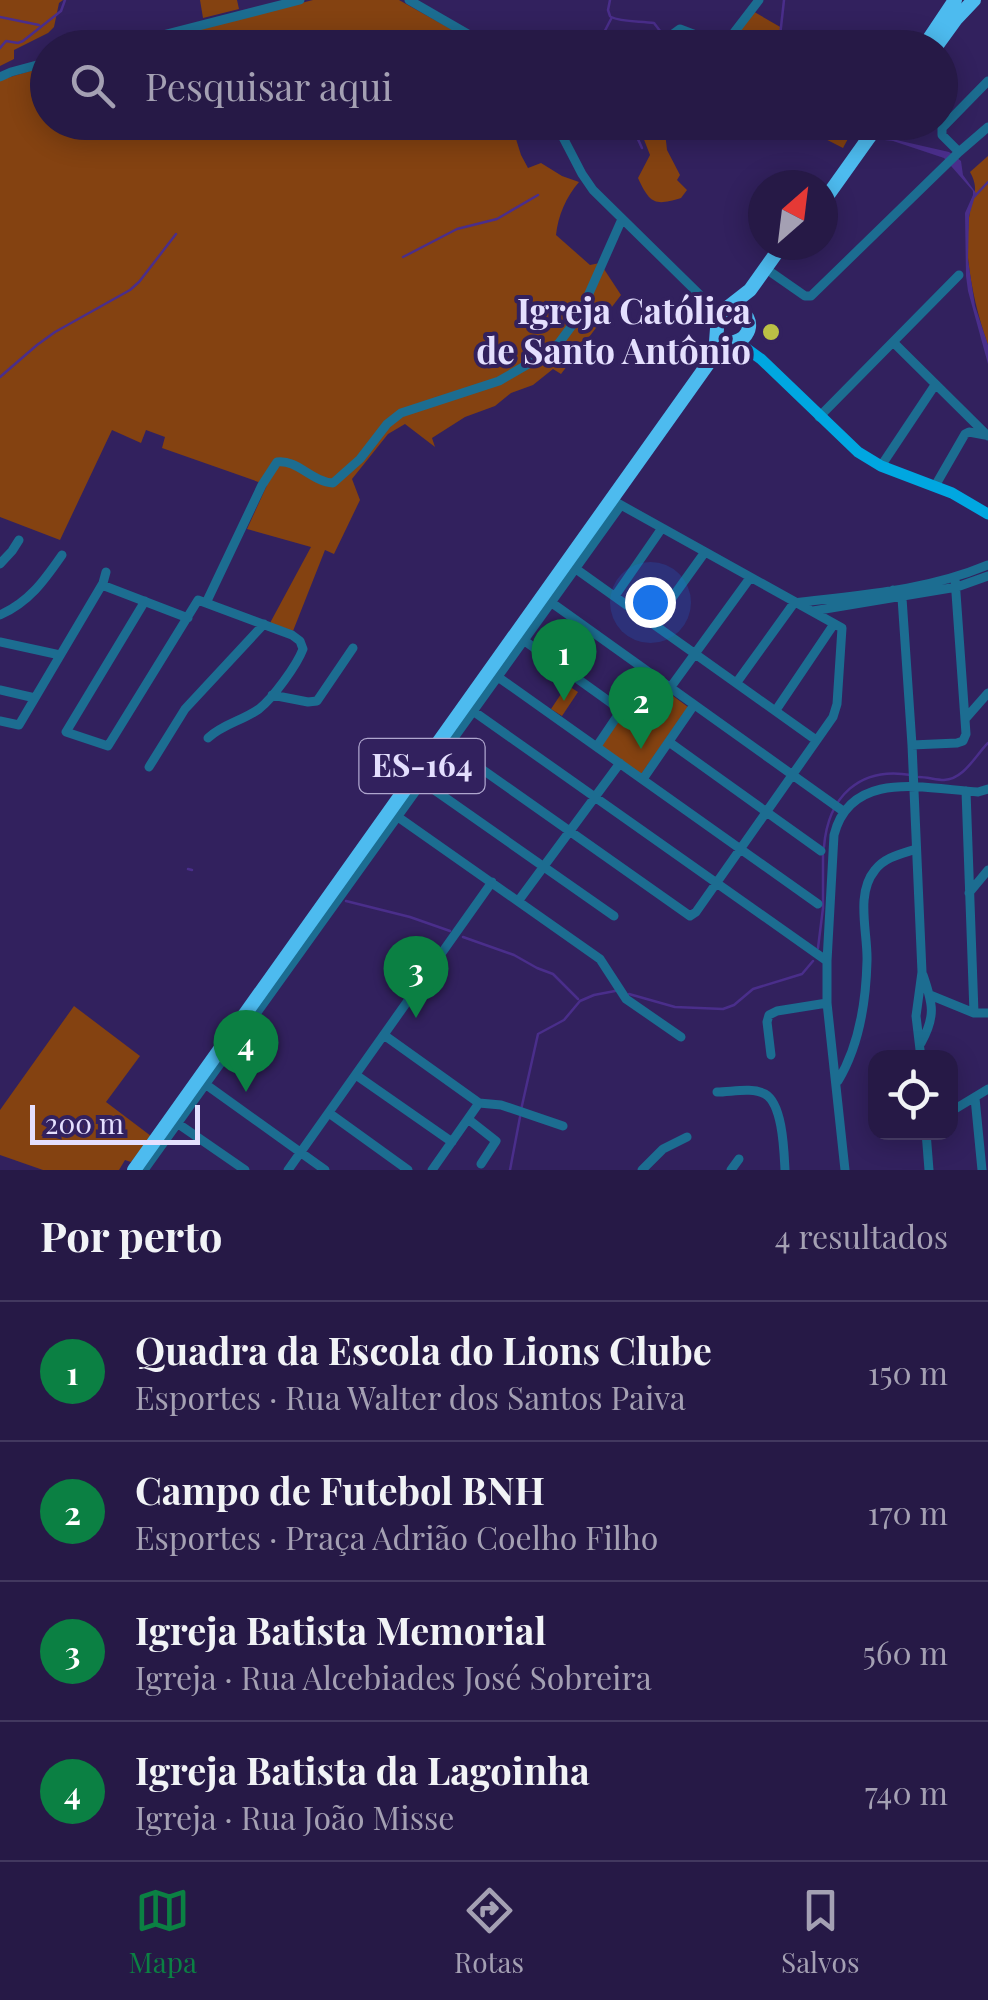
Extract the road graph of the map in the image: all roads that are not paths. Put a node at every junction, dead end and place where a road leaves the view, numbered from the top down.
1 (300, 0) edge
2 (409, 0) edge
3 (759, 0) edge
4 (955, 0) edge
5 (974, 0) edge
6 (182, 30) edge
7 (461, 30) edge
8 (735, 30) edge
9 (935, 30) edge
10 (948, 30) edge
11 (30, 67) edge
12 (0, 77) edge
13 (987, 86) edge
14 (958, 113) edge
15 (988, 127) edge
16 (567, 140) edge
17 (946, 140) edge
18 (861, 142) joint
19 (957, 154) junction
20 (838, 170) edge
21 (838, 178) edge
22 (622, 219) junction
23 (771, 260) edge
24 (781, 260) edge
25 (772, 273) junction
26 (959, 276) dead end
27 (704, 299) junction
28 (729, 306) junction
29 (748, 322) junction
30 (716, 327) junction
31 (734, 342) junction
32 (893, 342) junction
33 (761, 358) junction
34 (710, 361) junction
35 (936, 385) junction
36 (819, 417) junction
37 (988, 436) edge
38 (881, 466) junction
39 (936, 486) junction
40 (617, 502) junction
41 (988, 514) edge
42 (662, 528) junction
43 (19, 540) dead end
44 (705, 552) junction
45 (62, 555) dead end
46 (0, 564) edge
47 (988, 564) edge
48 (576, 569) junction
49 (106, 572) dead end
50 (987, 577) edge
51 (750, 578) junction
52 (956, 583) junction
53 (102, 585) junction
54 (898, 594) junction
55 (614, 596) junction
56 (870, 598) junction
57 (145, 601) junction
58 (206, 603) junction
59 (552, 603) junction
60 (794, 603) junction
61 (850, 605) junction
62 (810, 611) junction
63 (0, 615) edge
64 (188, 618) junction
65 (264, 624) junction
66 (654, 624) junction
67 (838, 626) junction
68 (519, 639) junction
69 (0, 642) edge
70 (353, 648) dead end
71 (696, 652) junction
72 (60, 655) junction
73 (647, 672) junction
74 (498, 677) junction
75 (736, 682) junction
76 (670, 688) junction
77 (0, 690) edge
78 (988, 694) edge
79 (272, 695) junction
80 (35, 698) junction
81 (694, 705) junction
82 (621, 710) junction
83 (776, 710) junction
84 (473, 711) junction
85 (966, 718) junction
86 (0, 721) edge
87 (208, 738) dead end
88 (816, 740) junction
89 (669, 742) junction
90 (449, 746) junction
91 (597, 746) junction
92 (912, 746) junction
93 (620, 763) junction
94 (149, 767) dead end
95 (792, 774) junction
96 (643, 779) junction
97 (913, 780) junction
98 (423, 782) junction
99 (988, 789) edge
100 (966, 791) junction
101 (595, 797) junction
102 (839, 807) junction
103 (766, 812) junction
104 (398, 817) junction
105 (569, 832) junction
106 (375, 840) junction
107 (740, 847) junction
108 (916, 849) junction
109 (821, 851) dead end
110 (544, 866) junction
111 (988, 870) edge
112 (492, 882) junction
113 (715, 882) junction
114 (969, 892) junction
115 (519, 900) junction
116 (818, 904) dead end
117 (614, 916) dead end
118 (826, 961) junction
119 (922, 972) junction
120 (930, 995) junction
121 (945, 1002) junction
122 (827, 1003) junction
123 (918, 1006) junction
124 (974, 1013) junction
125 (988, 1013) edge
126 (932, 1017) junction
127 (917, 1024) junction
128 (384, 1035) junction
129 (681, 1037) dead end
130 (920, 1043) junction
131 (921, 1050) edge
132 (771, 1055) dead end
133 (356, 1075) junction
134 (202, 1082) junction
135 (836, 1084) junction
136 (988, 1089) edge
137 (717, 1092) dead end
138 (975, 1098) junction
139 (479, 1103) junction
140 (958, 1108) edge
141 (329, 1113) junction
142 (468, 1119) junction
143 (177, 1123) junction
144 (563, 1126) dead end
145 (686, 1137) dead end
146 (927, 1140) edge
147 (452, 1142) junction
148 (300, 1153) junction
149 (985, 1155) edge
150 (739, 1159) dead end
151 (481, 1164) dead end
152 (142, 1165) edge
153 (159, 1170) edge
154 (245, 1170) edge
155 (288, 1170) edge
156 (325, 1170) edge
157 (408, 1170) edge
158 (432, 1170) edge
159 (642, 1170) edge
160 (731, 1170) edge
161 (785, 1170) edge
162 (845, 1170) edge
163 (929, 1170) edge
164 (982, 1170) edge

1 - 6 street
2 - 7 street
3 - 8 street
4 - 9 highway
5 - 10 highway
11 - 12 street
13 - 14 street
15 - 19 street
16 - 22 street
17 - 19 street
18 - 20 highway
18 - 21 highway
19 - 25 street
22 - 27 street
22 - 58 street
23 - 28 highway
24 - 25 highway
25 - 29 highway
26 - 32 street
27 - 28 street
27 - 30 street
28 - 29 highway
28 - 30 highway
29 - 31 highway
29 - 33 main road
30 - 31 highway
30 - 34 highway
31 - 33 main road
31 - 34 highway
32 - 35 street
32 - 36 street
33 - 36 main road
34 - 40 highway, ES-164
35 - 37 street
35 - 38 street
36 - 38 main road
37 - 39 street
38 - 39 main road
39 - 41 main road
40 - 42 street
40 - 48 street
40 - 68 highway, ES-164
42 - 44 street
42 - 55 street
43 - 46 street
44 - 51 street
44 - 66 street
45 - 63 street
47 - 52 street
48 - 55 street
48 - 59 street
49 - 53 street
50 - 52 street
51 - 60 street
51 - 71 street
52 - 54 street
52 - 85 street
53 - 57 street
53 - 72 street
54 - 56 street
54 - 92 street
55 - 66 street
56 - 60 street
56 - 61 street
57 - 64 street
57 - 64 street
58 - 64 street
58 - 65 street
59 - 68 street
59 - 73 street
60 - 62 street
60 - 75 street
61 - 62 street
61 - 67 street
62 - 67 street
65 - 79 street
65 - 94 street
66 - 71 street
67 - 83 street
67 - 88 street
68 - 74 street
68 - 82 street
68 - 106 highway, ES-164
69 - 72 street
70 - 79 street
71 - 75 street
71 - 76 street
72 - 80 street
73 - 76 street
73 - 82 street
74 - 84 street
74 - 91 street
75 - 83 street
76 - 81 street
77 - 80 street
78 - 85 street
79 - 87 street
80 - 86 street
81 - 89 street
81 - 95 street
82 - 91 street
83 - 88 street
84 - 90 street
84 - 101 street
85 - 92 street
88 - 95 street
89 - 96 street
89 - 103 street
90 - 98 street
90 - 105 street
91 - 93 street
92 - 97 street
93 - 96 street
93 - 101 street
95 - 102 street
95 - 103 street
96 - 107 street
97 - 100 street
97 - 102 street
97 - 108 street
98 - 104 street
98 - 110 street
99 - 100 street
100 - 114 street
101 - 105 street
101 - 113 street
102 - 118 street
103 - 107 street
103 - 109 street
104 - 106 street
104 - 112 street
105 - 110 street
105 - 113 street
106 - 134 highway, ES-164
107 - 113 street
107 - 116 street
108 - 119 street
108 - 135 street
110 - 115 street
110 - 117 street
111 - 114 street
112 - 115 street
112 - 128 street
113 - 118 street
114 - 124 street
115 - 129 street
118 - 122 street
119 - 120 street
119 - 123 street
120 - 121 street
120 - 123 street
120 - 126 street
121 - 124 street
121 - 126 street
122 - 132 street
122 - 135 street
123 - 126 street
123 - 127 street
124 - 125 street
126 - 127 street
126 - 130 street
127 - 130 street
128 - 133 street
128 - 139 street
130 - 131 street
133 - 141 street
133 - 147 street
134 - 143 street
134 - 148 street
134 - 152 highway, ES-164
135 - 162 street
136 - 138 street
137 - 161 street
138 - 140 street
138 - 149 street
139 - 142 street
139 - 144 street
141 - 148 street
141 - 157 street
142 - 147 street
142 - 151 street
143 - 152 street
143 - 154 street
145 - 159 street
146 - 163 street
147 - 158 street
148 - 155 street
148 - 156 street
149 - 164 street
150 - 160 street
152 - 153 street

